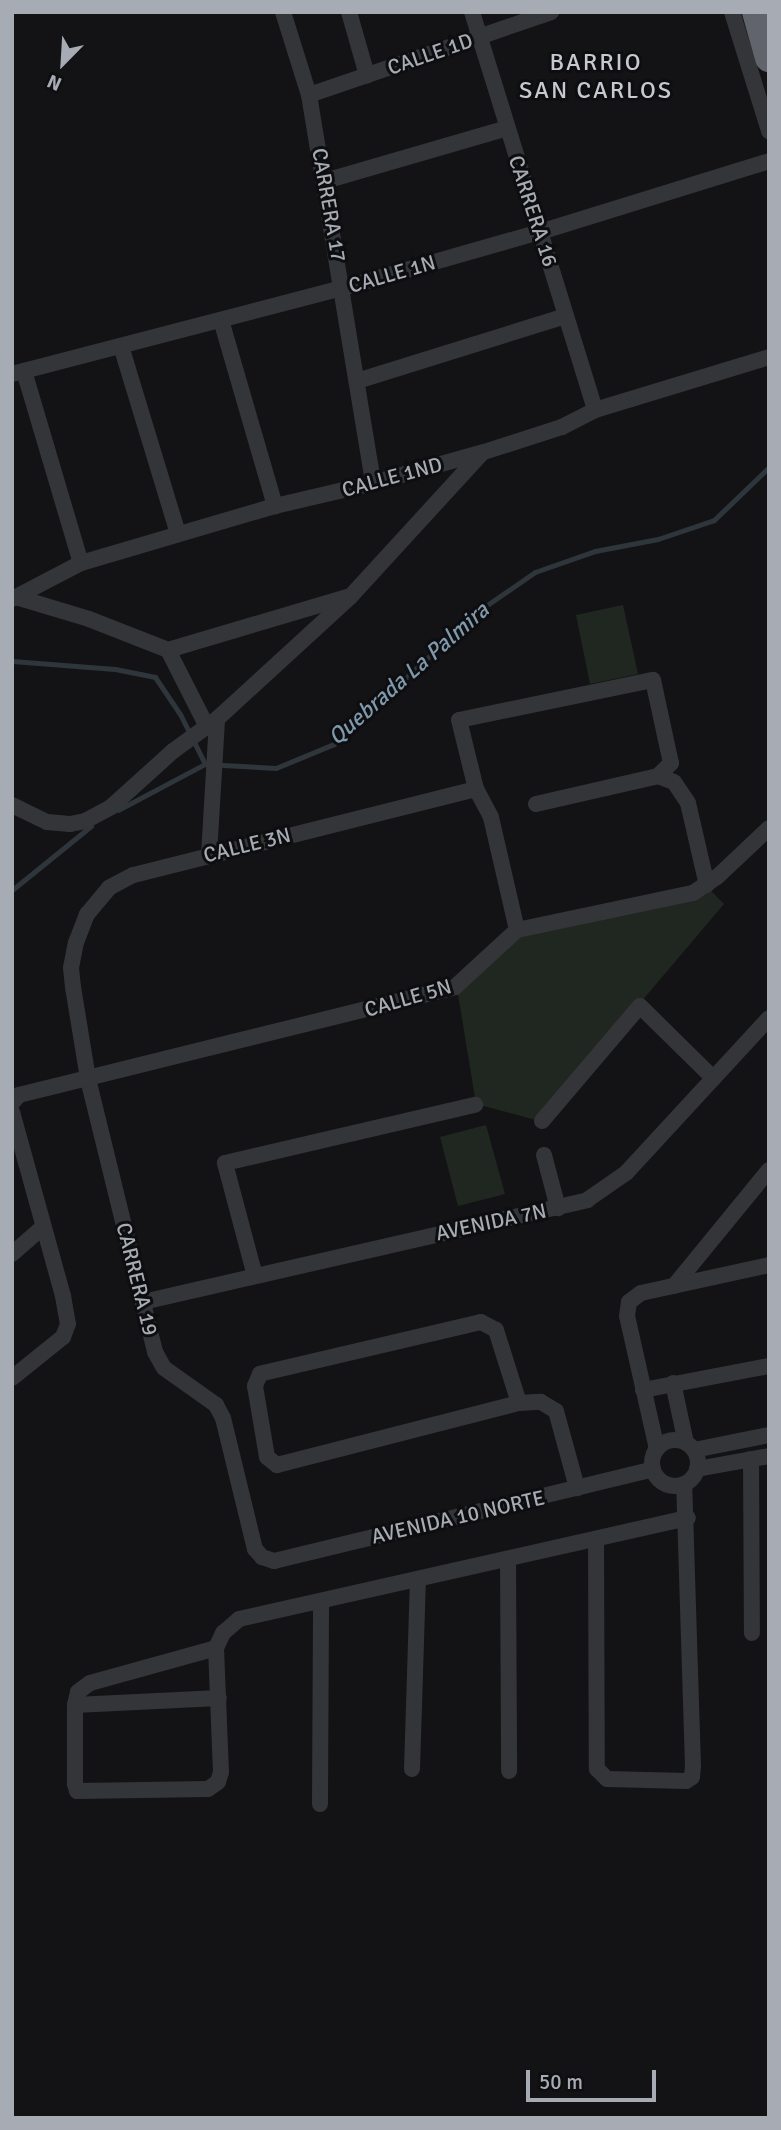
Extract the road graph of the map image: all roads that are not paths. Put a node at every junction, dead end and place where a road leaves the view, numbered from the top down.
1 (283, 12) edge
2 (349, 12) edge
3 (472, 12) edge
4 (551, 12) edge
5 (732, 12) edge
6 (756, 12) edge
7 (480, 37) junction
8 (769, 58) edge
9 (367, 75) junction
10 (309, 95) junction
11 (507, 128) junction
12 (769, 131) edge
13 (769, 161) edge
14 (325, 181) junction
15 (540, 232) junction
16 (343, 288) junction
17 (566, 316) junction
18 (221, 320) junction
19 (121, 346) junction
20 (769, 357) edge
21 (18, 373) edge
22 (357, 381) junction
23 (595, 411) junction
24 (484, 452) junction
25 (373, 483) junction
26 (275, 506) junction
27 (178, 534) junction
28 (81, 563) junction
29 (14, 595) edge
30 (350, 597) junction
31 (168, 650) junction
32 (208, 726) junction
33 (658, 776) junction
34 (476, 789) junction
35 (536, 804) dead end
36 (12, 805) edge
37 (769, 828) edge
38 (209, 855) junction
39 (707, 885) junction
40 (517, 930) junction
41 (71, 968) joint
42 (769, 1018) edge
43 (761, 1033) edge
44 (712, 1077) junction
45 (88, 1079) junction
46 (12, 1103) edge
47 (475, 1105) dead end
48 (12, 1112) edge
49 (541, 1121) dead end
50 (544, 1155) dead end
51 (769, 1170) edge
52 (558, 1208) junction
53 (43, 1227) junction
54 (12, 1254) edge
55 (769, 1265) edge
56 (255, 1276) junction
57 (674, 1286) junction
58 (143, 1301) junction
59 (769, 1366) edge
60 (12, 1378) edge
61 (673, 1383) junction
62 (643, 1390) junction
63 (519, 1403) junction
64 (769, 1435) edge
65 (690, 1446) junction
66 (657, 1449) junction
67 (769, 1456) edge
68 (751, 1459) junction
69 (653, 1469) junction
70 (697, 1469) junction
71 (684, 1484) junction
72 (577, 1488) junction
73 (688, 1518) junction
74 (596, 1539) junction
75 (262, 1558) joint
76 (508, 1559) junction
77 (418, 1580) junction
78 (320, 1602) junction
79 (752, 1633) dead end
80 (216, 1648) junction
81 (219, 1698) junction
82 (75, 1705) junction
83 (412, 1769) dead end
84 (509, 1771) dead end
85 (320, 1804) dead end

1 - 10 street, CARRERA 17
2 - 9 street
3 - 7 street, CARRERA 16
4 - 7 street, CALLE 1D
5 - 12 street
6 - 8 highway
7 - 9 street, CALLE 1D
7 - 11 street, CARRERA 16
9 - 10 street, CALLE 1D
10 - 14 street, CARRERA 17
11 - 14 street
11 - 15 street, CARRERA 16
13 - 15 street, CALLE 1N
14 - 16 street, CARRERA 17
15 - 16 street, CALLE 1N
15 - 17 street, CARRERA 16
16 - 18 street, CALLE 1N
16 - 22 street, CARRERA 17
17 - 22 street
17 - 23 street, CARRERA 16
18 - 19 street, CALLE 1N
18 - 26 street
19 - 21 street, CALLE 1N
19 - 27 street
20 - 23 street, CALLE 1ND
21 - 28 street
22 - 25 street, CARRERA 17
23 - 24 street, CALLE 1ND
24 - 25 street, CALLE 1ND
24 - 30 street
25 - 26 street, CALLE 1ND
26 - 27 street, CALLE 1ND
27 - 28 street, CALLE 1ND
28 - 29 street, CALLE 1ND
29 - 31 street
30 - 31 street
30 - 32 street
31 - 32 street
32 - 36 street
32 - 38 street
33 - 34 street
33 - 35 street
33 - 39 street
34 - 38 street, CALLE 3N
34 - 40 street
37 - 39 street
38 - 41 street, CALLE 3N
39 - 40 street
40 - 45 street, CALLE 5N
41 - 45 street, CARRERA 19
42 - 43 street, AVENIDA 7N
43 - 44 street, AVENIDA 7N
44 - 49 street
44 - 52 street, AVENIDA 7N
45 - 46 street, CALLE 5N
45 - 58 street, CARRERA 19
47 - 56 street
48 - 53 street
50 - 52 street
51 - 57 street
52 - 56 street, AVENIDA 7N
53 - 54 street
53 - 60 street
55 - 57 street
56 - 58 street, AVENIDA 7N
57 - 62 street
58 - 75 street, CARRERA 19
59 - 61 street
61 - 62 street
61 - 65 street
62 - 66 street
63 - 63 street
63 - 72 street
64 - 65 street
65 - 66 street
65 - 70 street
66 - 69 street
67 - 68 street
68 - 70 street
68 - 79 street
69 - 71 street
69 - 72 street, AVENIDA 10 NORTE
70 - 71 street
71 - 73 street
72 - 75 street, AVENIDA 10 NORTE
73 - 74 street
73 - 74 street
74 - 76 street
76 - 77 street
76 - 84 street
77 - 78 street
77 - 83 street
78 - 80 street
78 - 85 street
80 - 81 street
80 - 82 street
81 - 82 street
81 - 82 street

